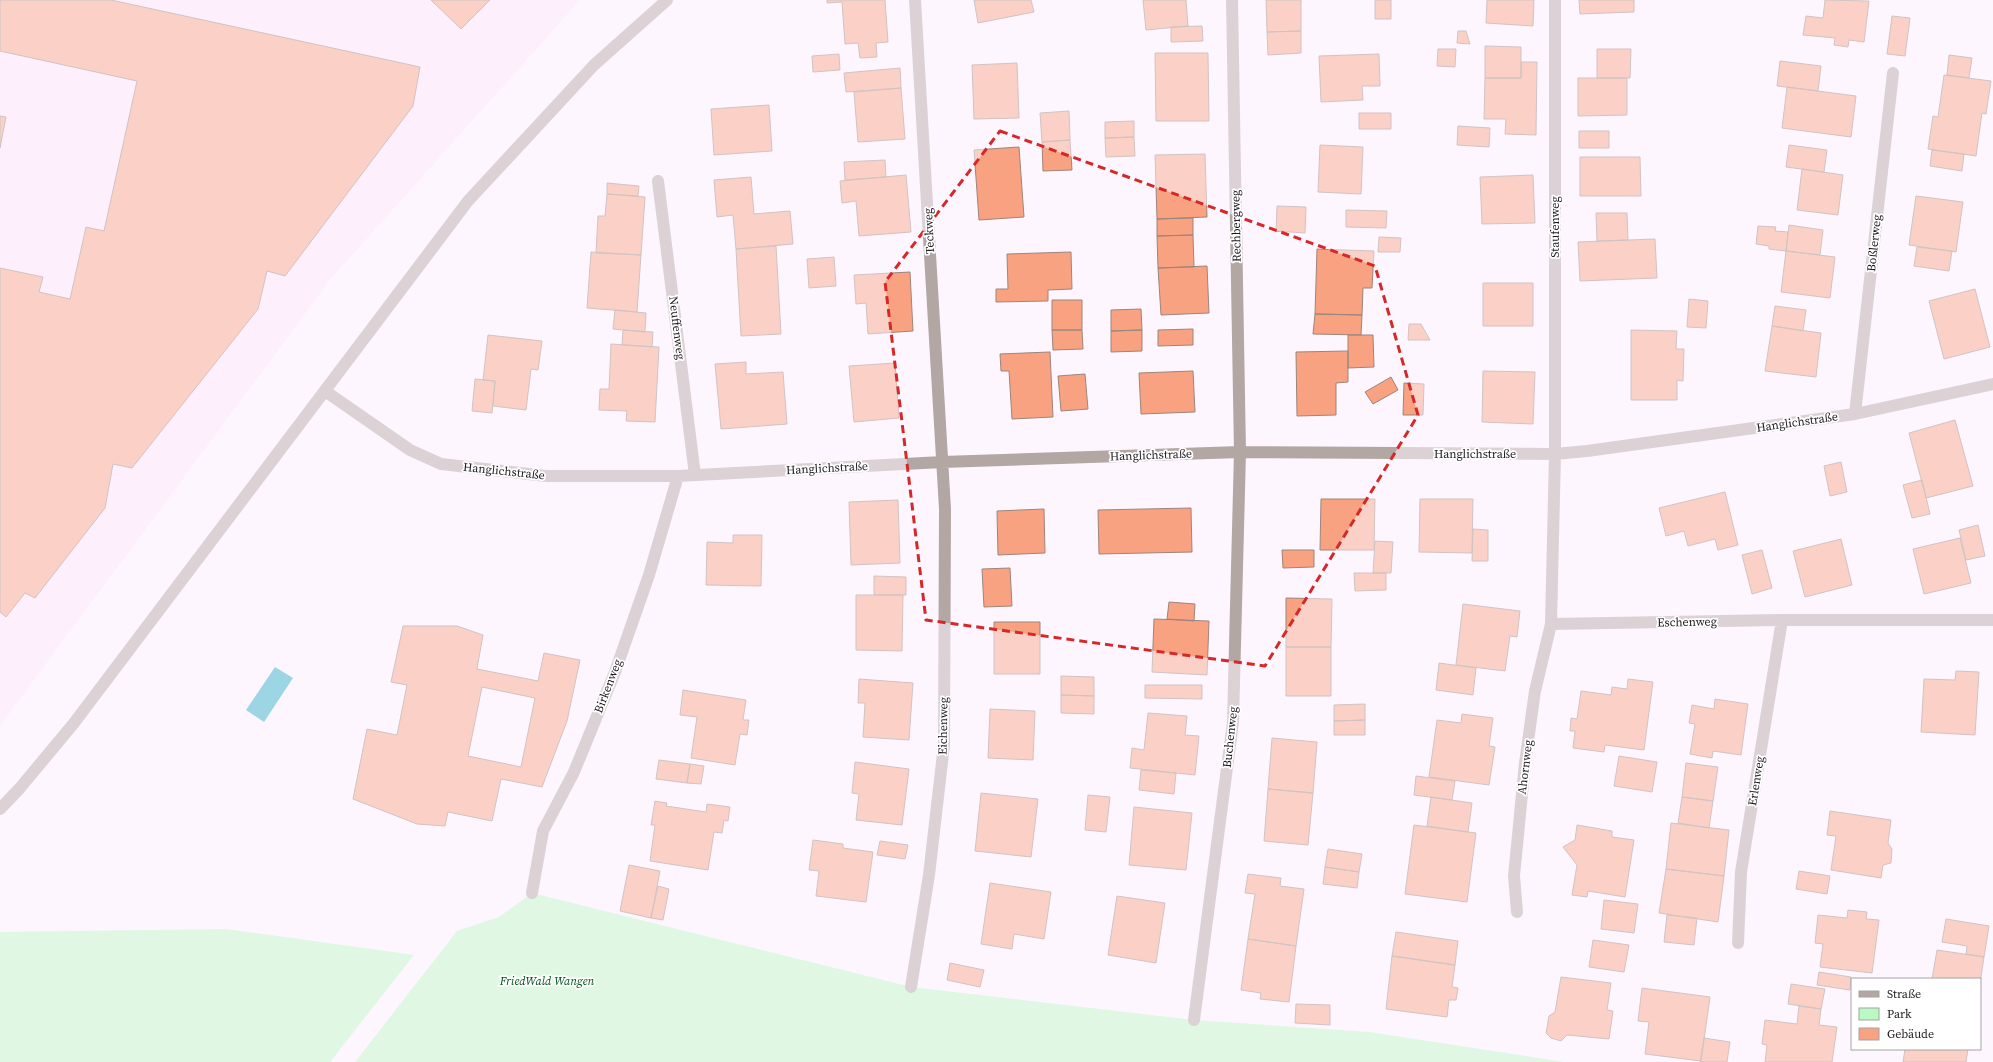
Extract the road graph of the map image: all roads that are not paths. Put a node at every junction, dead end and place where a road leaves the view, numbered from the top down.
1 (667, 0) edge
2 (915, 0) edge
3 (1232, 0) edge
4 (1555, 0) edge
5 (1893, 73) dead end
6 (658, 181) dead end
7 (1993, 384) edge
8 (325, 391) junction
9 (1855, 414) junction
10 (1240, 452) junction
11 (1555, 454) junction
12 (942, 462) junction
13 (695, 475) junction
14 (678, 476) junction
15 (1782, 620) junction
16 (1993, 620) edge
17 (1551, 624) junction
18 (0, 810) edge
19 (532, 893) dead end
20 (1517, 912) dead end
21 (1738, 943) dead end
22 (911, 987) dead end
23 (1194, 1020) dead end

1 - 8 street
2 - 12 street, Teckweg
3 - 10 street, Rechbergweg
4 - 11 street, Staufenweg
5 - 9 street, Boßlerweg
6 - 13 street, Neuffenweg
7 - 9 street, Hanglichstraße
8 - 14 street, Hanglichstraße
8 - 18 street
9 - 11 street, Hanglichstraße
10 - 11 street, Hanglichstraße
10 - 12 street, Hanglichstraße
10 - 23 street, Buchenweg
11 - 17 street
12 - 13 street, Hanglichstraße
12 - 22 street, Eichenweg
13 - 14 street, Hanglichstraße
14 - 19 street, Birkenweg
15 - 16 street, Eschenweg
15 - 17 street, Eschenweg
15 - 21 street, Erlenweg
17 - 20 street, Ahornweg

